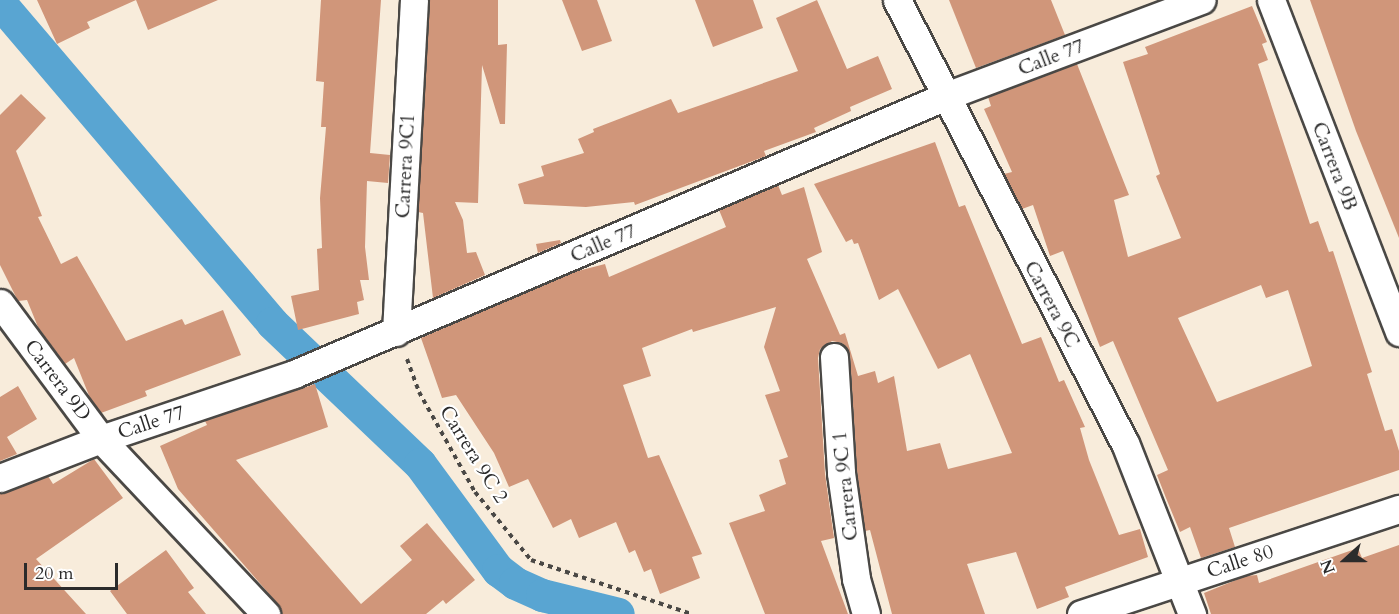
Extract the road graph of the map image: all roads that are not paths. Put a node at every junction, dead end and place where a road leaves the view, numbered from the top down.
1 (414, 0) edge
2 (897, 0) edge
3 (1202, 0) edge
4 (1272, 0) edge
5 (946, 96) junction
6 (0, 303) edge
7 (396, 332) junction
8 (1399, 332) edge
9 (834, 357) dead end
10 (101, 439) junction
11 (0, 478) edge
12 (1399, 509) edge
13 (1180, 580) junction
14 (266, 614) edge
15 (866, 614) edge
16 (1081, 614) edge
17 (1192, 614) edge

1 - 7 street, Carrera 9C1
2 - 5 street, Carrera 9C
3 - 5 street, Calle 77
4 - 8 street, Carrera 9B
5 - 7 street, Calle 77
5 - 13 street, Carrera 9C
6 - 10 street, Carrera 9D
7 - 10 street, Calle 77
9 - 15 street, Carrera 9C 1
10 - 11 street, Calle 77
10 - 14 street, Carrera 9D
12 - 13 street, Calle 80
13 - 16 street, Calle 80
13 - 17 street, Carrera 9C

